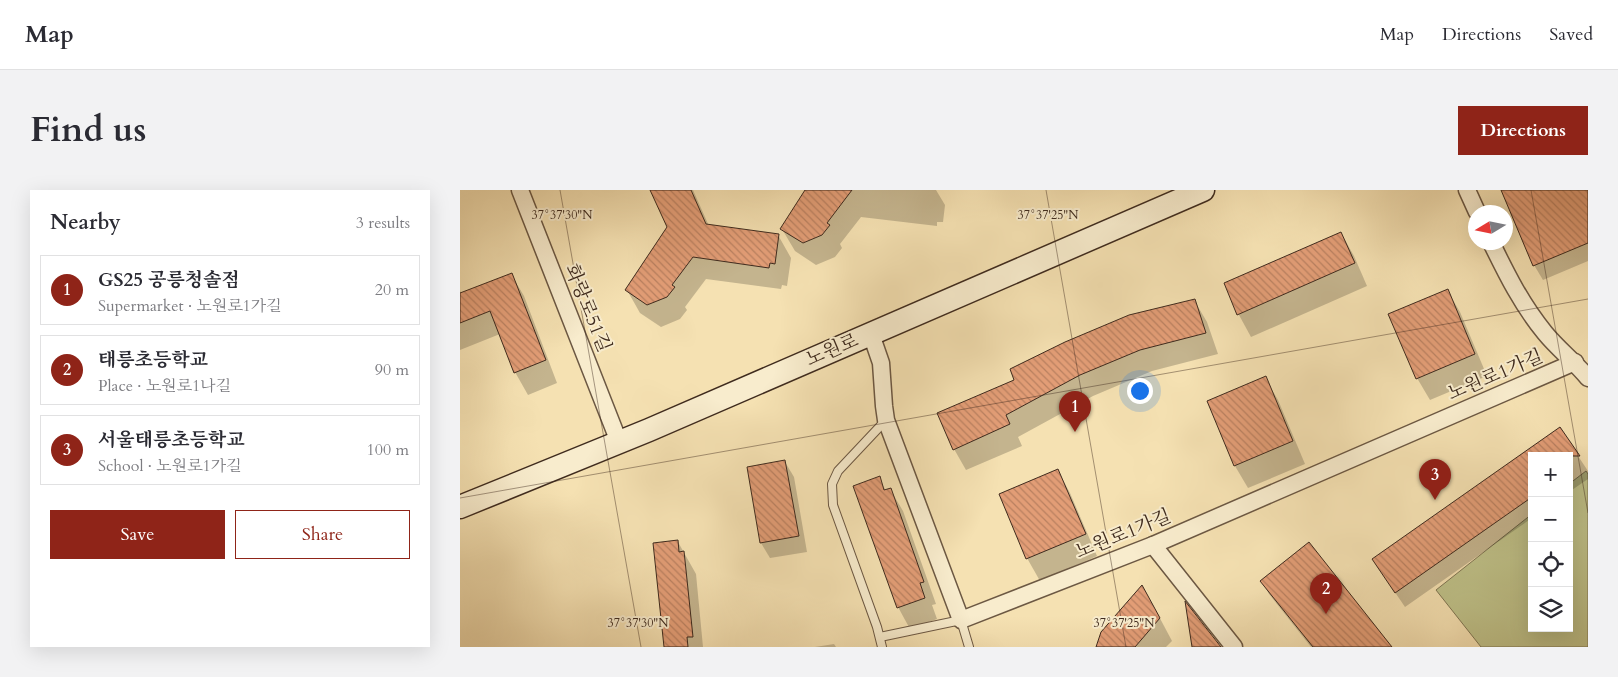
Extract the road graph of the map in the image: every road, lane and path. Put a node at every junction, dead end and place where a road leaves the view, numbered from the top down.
1 (520, 190) edge
2 (1203, 190) edge
3 (1466, 190) edge
4 (1474, 205) edge
5 (1495, 250) edge
6 (871, 334) junction
7 (1575, 362) junction
8 (1588, 378) edge
9 (886, 420) junction
10 (619, 442) junction
11 (460, 507) edge
12 (1153, 545) junction
13 (961, 620) junction
14 (880, 637) junction
15 (882, 647) edge
16 (969, 647) edge
17 (1234, 647) edge

1 - 10 street, 화랑로51길
2 - 6 main road, 노원로
3 - 4 street
5 - 7 street
6 - 9 street
6 - 10 main road, 노원로
7 - 8 street
7 - 12 street, 노원로1가길
9 - 13 street
9 - 14 lane
10 - 11 main road, 노원로
12 - 13 street, 노원로1가길
12 - 17 street
13 - 14 lane
13 - 16 lane
14 - 15 lane

